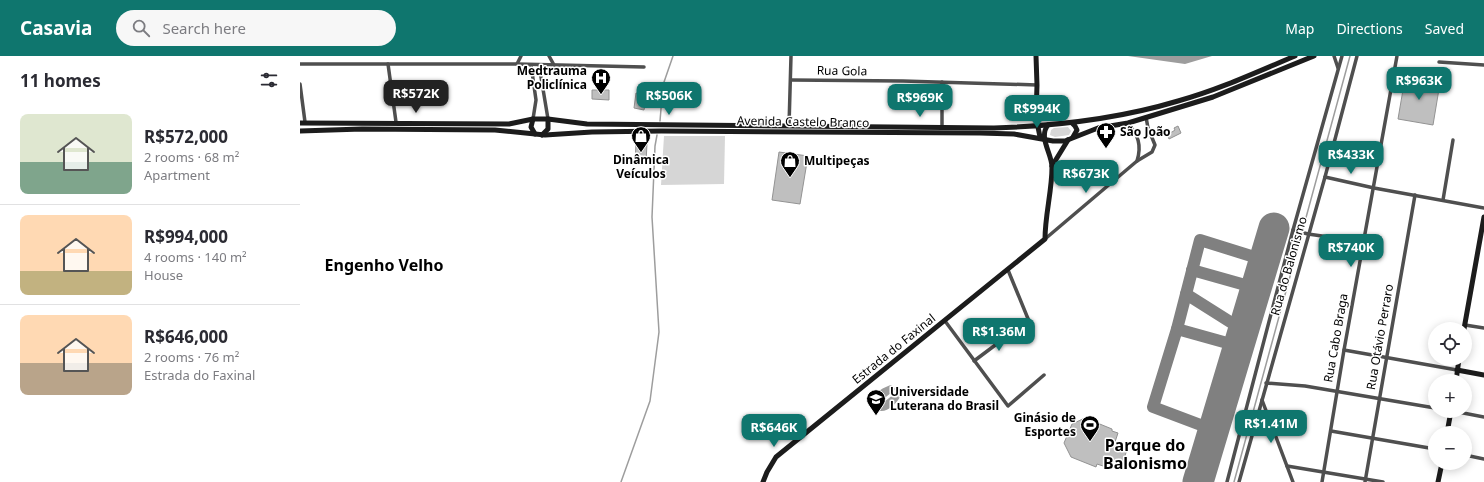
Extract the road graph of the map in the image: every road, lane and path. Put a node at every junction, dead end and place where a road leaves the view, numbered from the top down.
1 (521, 56) edge
2 (549, 56) edge
3 (791, 56) edge
4 (1036, 56) edge
5 (1295, 56) edge
6 (1314, 56) edge
7 (1334, 56) edge
8 (1342, 56) edge
9 (1356, 56) edge
10 (1398, 56) edge
11 (1439, 62) dead end
12 (300, 64) edge
13 (388, 64) junction
14 (517, 64) junction
15 (531, 64) junction
16 (539, 65) junction
17 (554, 65) junction
18 (1484, 65) edge
19 (644, 67) dead end
20 (1338, 70) junction
21 (791, 80) junction
22 (942, 82) junction
23 (300, 84) edge
24 (1037, 84) junction
25 (536, 100) junction
26 (543, 100) junction
27 (1146, 117) junction
28 (533, 119) junction
29 (548, 119) junction
30 (396, 122) junction
31 (302, 123) edge
32 (1072, 123) junction
33 (1128, 123) junction
34 (1048, 125) junction
35 (789, 126) junction
36 (1037, 126) junction
37 (942, 127) junction
38 (300, 131) edge
39 (535, 134) junction
40 (542, 135) junction
41 (1043, 138) junction
42 (1070, 139) junction
43 (1453, 140) dead end
44 (1137, 161) junction
45 (1052, 166) junction
46 (1325, 177) junction
47 (1374, 188) junction
48 (1415, 195) junction
49 (1443, 200) junction
50 (1484, 208) edge
51 (1484, 216) edge
52 (1295, 231) junction
53 (1307, 234) junction
54 (1045, 239) junction
55 (1364, 242) junction
56 (1008, 270) junction
57 (945, 321) junction
58 (1466, 322) edge
59 (1031, 326) dead end
60 (1472, 327) edge
61 (1484, 328) edge
62 (1014, 331) dead end
63 (1344, 350) junction
64 (1387, 357) junction
65 (974, 361) junction
66 (1458, 366) edge
67 (1458, 370) junction
68 (1457, 374) edge
69 (1044, 375) dead end
70 (1484, 375) edge
71 (1266, 383) junction
72 (1337, 391) junction
73 (1380, 399) junction
74 (1262, 400) junction
75 (1428, 407) edge
76 (1472, 414) edge
77 (1484, 416) edge
78 (1331, 431) junction
79 (1373, 438) junction
80 (1428, 449) edge
81 (1472, 456) edge
82 (1484, 459) edge
83 (1287, 466) junction
84 (1441, 470) edge
85 (1323, 472) junction
86 (1365, 480) edge
87 (763, 482) edge
88 (1227, 482) edge
89 (1239, 482) edge
90 (1293, 482) edge
91 (1322, 482) edge
92 (1383, 482) edge
93 (1438, 482) edge

1 - 14 street
2 - 17 street
3 - 21 street
4 - 24 main road
5 - 32 main road, Avenida Castelo Branco
6 - 27 main road, Avenida Castelo Branco
7 - 20 street
8 - 20 street, Rua do Balonismo
9 - 46 street, Rua do Balonismo
10 - 47 street, Rua Cabo Braga
11 - 18 street
12 - 13 street
13 - 14 street
13 - 30 street
14 - 15 street
15 - 16 street
15 - 25 street
16 - 17 street
16 - 26 street
17 - 19 street
20 - 52 street, Rua do Balonismo
21 - 22 street, Rua Gola
21 - 35 street
22 - 24 street, Rua Gola
22 - 37 street
23 - 31 street
24 - 36 main road
25 - 26 street
25 - 28 street
26 - 29 street
27 - 33 main road, Avenida Castelo Branco
27 - 44 street
28 - 29 main road, Avenida Castelo Branco
28 - 30 main road, Avenida Castelo Branco
28 - 39 main road
29 - 35 main road, Avenida Castelo Branco
29 - 40 main road
30 - 31 main road, Avenida Castelo Branco
32 - 34 main road, Avenida Castelo Branco
32 - 42 main road
33 - 42 main road, Avenida Castelo Branco
33 - 44 street
34 - 36 main road, Avenida Castelo Branco
34 - 41 main road
35 - 37 main road, Avenida Castelo Branco
36 - 37 main road, Avenida Castelo Branco
36 - 41 main road
38 - 39 main road, Avenida Castelo Branco
39 - 40 main road, Avenida Castelo Branco
40 - 41 main road, Avenida Castelo Branco
41 - 42 main road, Avenida Castelo Branco
41 - 45 main road
42 - 45 main road
43 - 49 street
44 - 54 street
45 - 54 main road
46 - 47 street
46 - 53 street, Rua do Balonismo
47 - 48 street
47 - 55 street, Rua Cabo Braga
48 - 49 street
48 - 64 street, Rua Otávio Perraro
49 - 50 street
51 - 58 main road
52 - 53 street
52 - 88 street, Rua do Balonismo
53 - 55 street
53 - 71 street, Rua do Balonismo
54 - 56 main road, Estrada do Faxinal
55 - 63 street, Rua Cabo Braga
56 - 57 main road, Estrada do Faxinal
56 - 59 street
57 - 65 street
57 - 87 main road, Estrada do Faxinal
60 - 61 street
62 - 65 street
63 - 64 street
63 - 72 street, Rua Cabo Braga
64 - 67 street
64 - 73 street, Rua Otávio Perraro
65 - 69 street
66 - 67 main road
67 - 68 main road
67 - 70 main road
71 - 72 street
71 - 74 street, Rua do Balonismo
72 - 73 street
72 - 78 street, Rua Cabo Braga
73 - 75 street
73 - 79 street, Rua Otávio Perraro
74 - 83 street
74 - 89 street, Rua do Balonismo
76 - 77 street
78 - 79 street
78 - 85 street, Rua Cabo Braga
79 - 80 street
79 - 86 street, Rua Otávio Perraro
81 - 82 street
83 - 85 street
83 - 90 street
84 - 93 main road
85 - 86 street
85 - 91 street, Rua Cabo Braga
86 - 92 street

